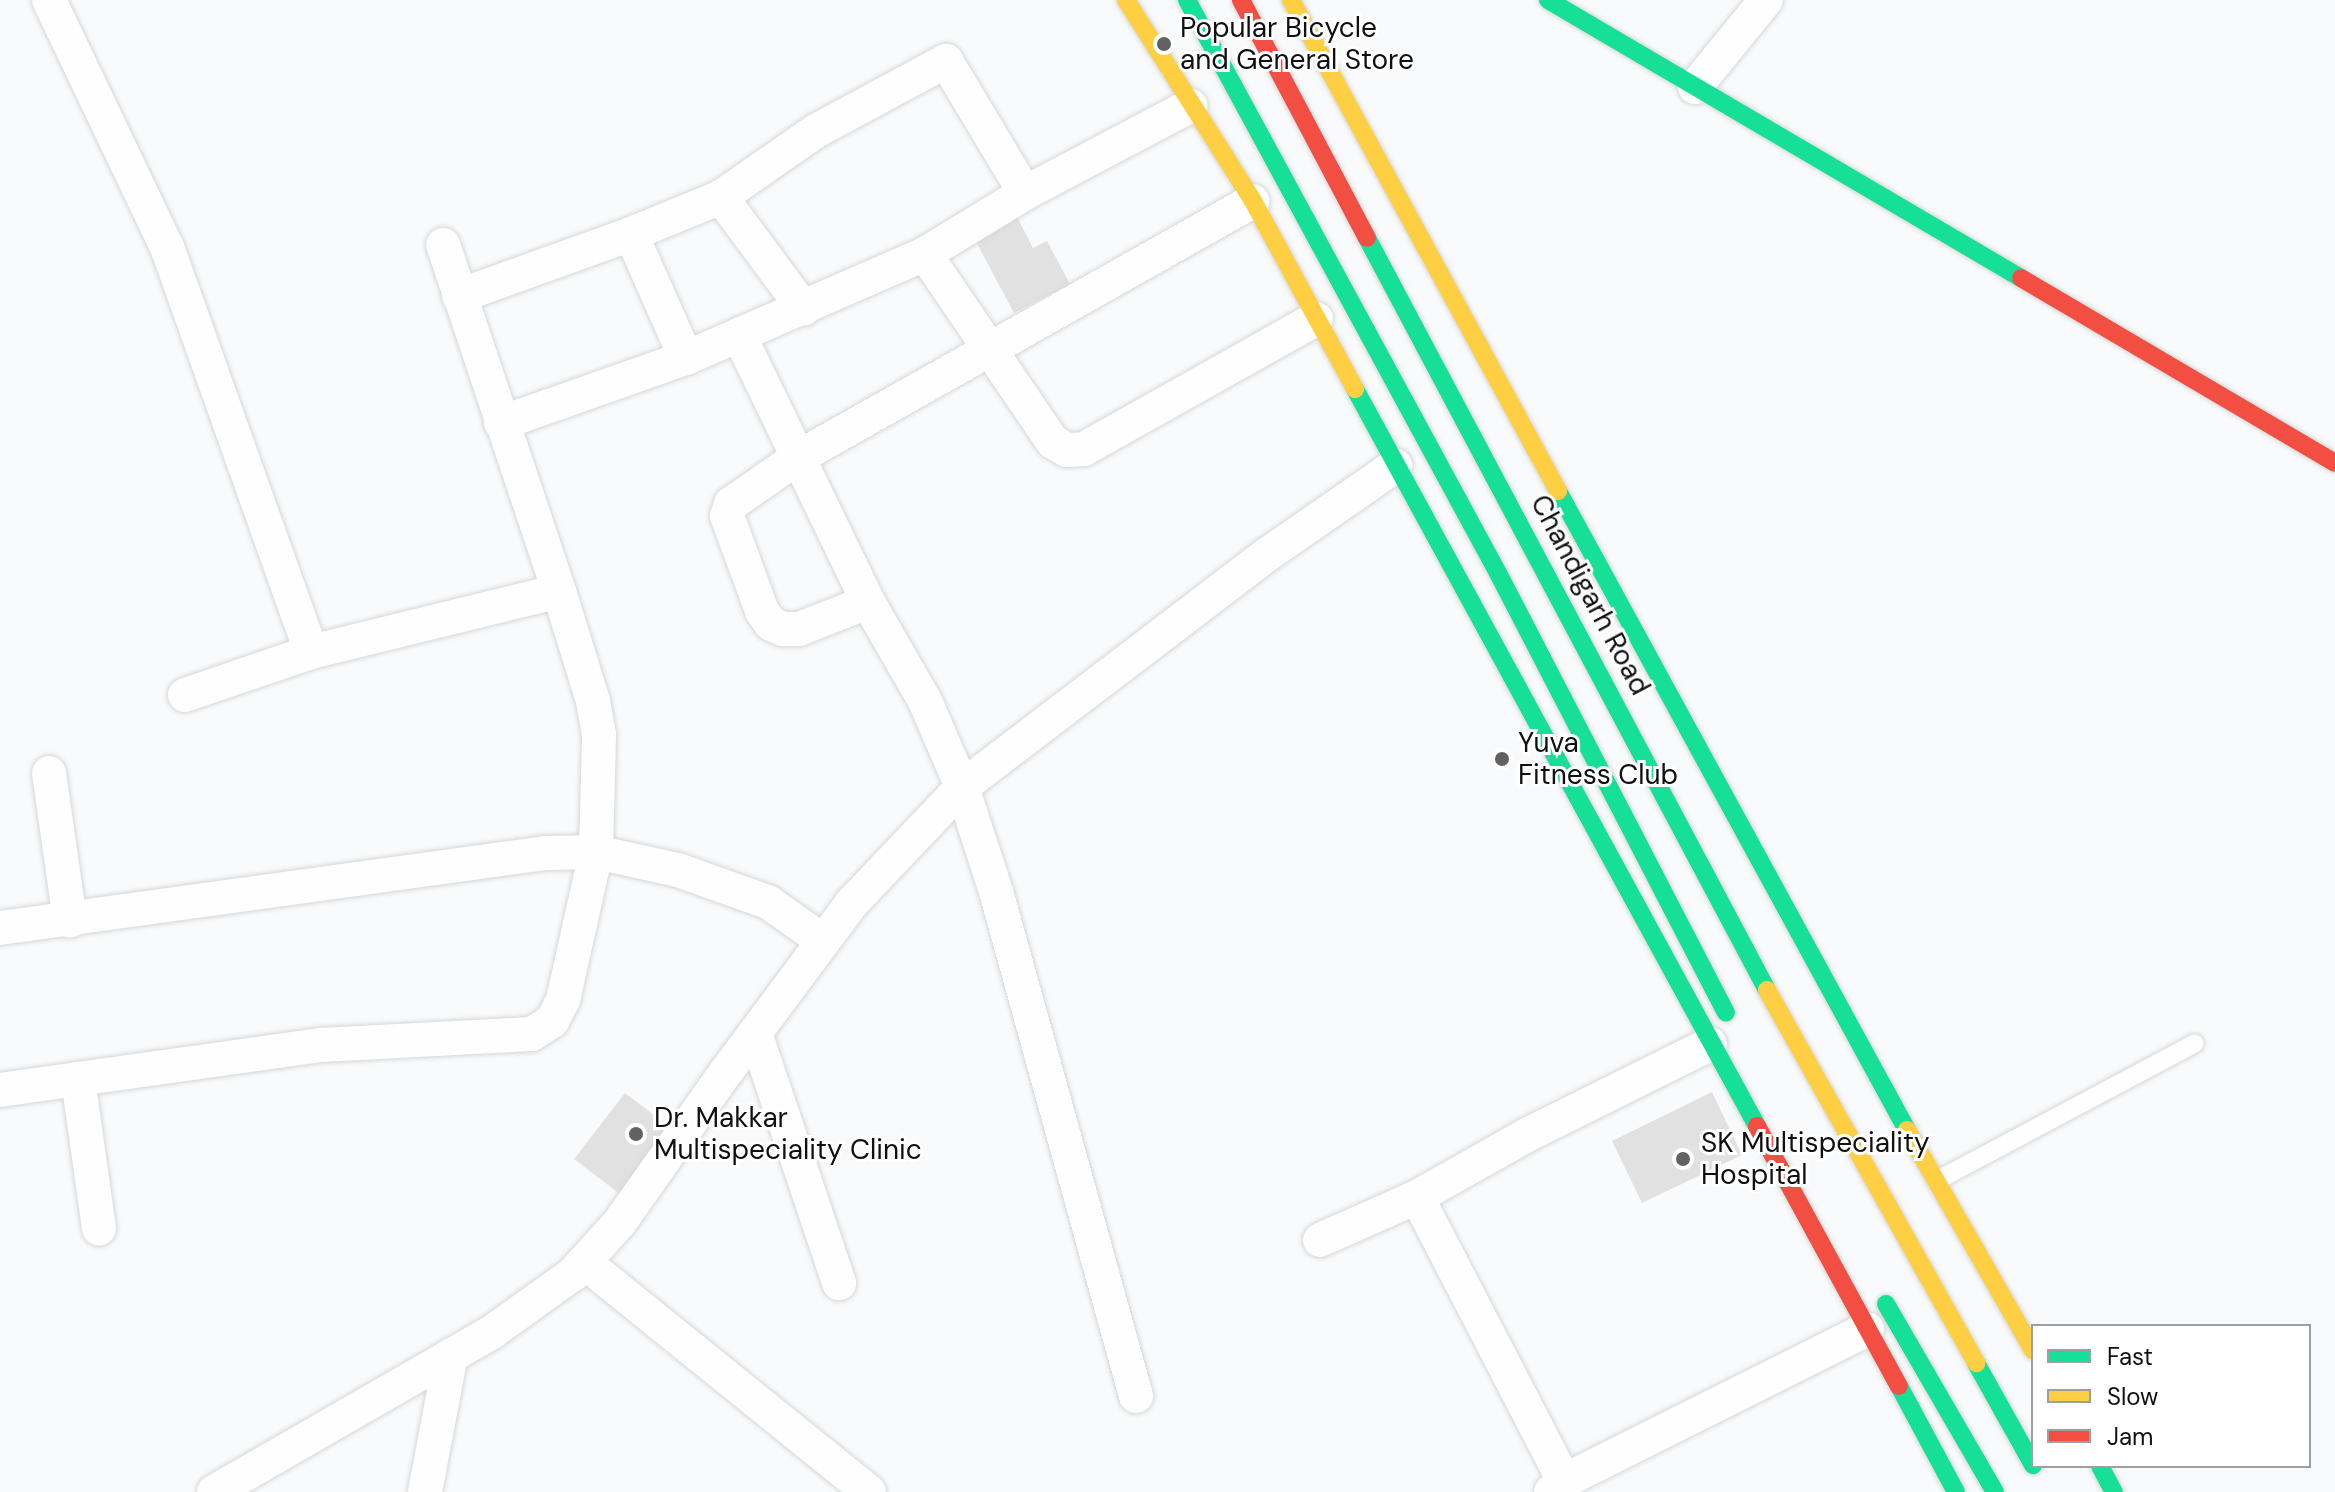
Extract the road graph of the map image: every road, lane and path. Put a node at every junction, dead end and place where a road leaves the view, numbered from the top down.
1 (49, 0) edge
2 (1126, 0) edge
3 (1187, 0) edge
4 (1241, 0) edge
5 (1291, 0) edge
6 (1548, 0) edge
7 (1766, 0) edge
8 (1695, 87) junction
9 (1190, 106) junction
10 (1025, 193) junction
11 (721, 197) junction
12 (1253, 201) junction
13 (631, 234) junction
14 (443, 245) dead end
15 (925, 254) junction
16 (459, 296) junction
17 (804, 309) junction
18 (1316, 319) junction
19 (739, 335) junction
20 (992, 348) junction
21 (686, 358) junction
22 (501, 423) junction
23 (797, 458) junction
24 (2335, 463) edge
25 (1395, 466) junction
26 (559, 591) junction
27 (868, 602) junction
28 (311, 652) junction
29 (185, 695) dead end
30 (49, 773) dead end
31 (962, 787) junction
32 (596, 852) junction
33 (70, 921) junction
34 (0, 928) edge
35 (823, 941) junction
36 (755, 1033) junction
37 (1724, 1040) junction
38 (2195, 1043) dead end
39 (78, 1079) junction
40 (0, 1090) edge
41 (1936, 1181) junction
42 (1417, 1197) junction
43 (99, 1229) dead end
44 (1320, 1240) dead end
45 (584, 1262) junction
46 (839, 1283) dead end
47 (1877, 1288) dead end
48 (1867, 1329) junction
49 (2031, 1347) edge
50 (451, 1355) junction
51 (1136, 1396) dead end
52 (2031, 1461) edge
53 (2101, 1468) edge
54 (840, 1481) edge
55 (1557, 1486) edge
56 (214, 1492) edge
57 (425, 1492) edge
58 (869, 1492) edge
59 (1956, 1492) edge
60 (1995, 1492) edge
61 (2114, 1492) edge

1 - 28 street
2 - 9 main road
3 - 37 main road
4 - 52 main road, Chandigarh Road
5 - 41 main road
6 - 8 main road
7 - 8 street
8 - 24 main road
9 - 10 street
9 - 12 main road
10 - 11 street
10 - 15 street
11 - 13 street
11 - 17 street
12 - 18 main road
12 - 20 street
13 - 16 street
13 - 21 street
14 - 16 street
15 - 17 street
15 - 20 street
16 - 22 street
17 - 19 street
18 - 20 street
18 - 25 main road
19 - 21 street
19 - 23 street
20 - 23 street
21 - 22 street
22 - 26 street
23 - 27 street
23 - 27 street
25 - 31 street
25 - 37 main road
26 - 28 street
26 - 32 street
27 - 31 street
28 - 29 street
30 - 33 street
31 - 35 street
31 - 51 street
32 - 33 street
32 - 35 street
32 - 39 street
33 - 34 street
35 - 36 street
36 - 45 street
36 - 46 street
37 - 42 street
37 - 48 main road
38 - 41 lane
39 - 40 street
39 - 43 street
41 - 49 main road
42 - 44 street
42 - 55 street
45 - 50 street
45 - 54 street
47 - 60 main road
48 - 55 street
48 - 59 main road
50 - 56 street
50 - 57 street
53 - 61 main road
54 - 58 street

